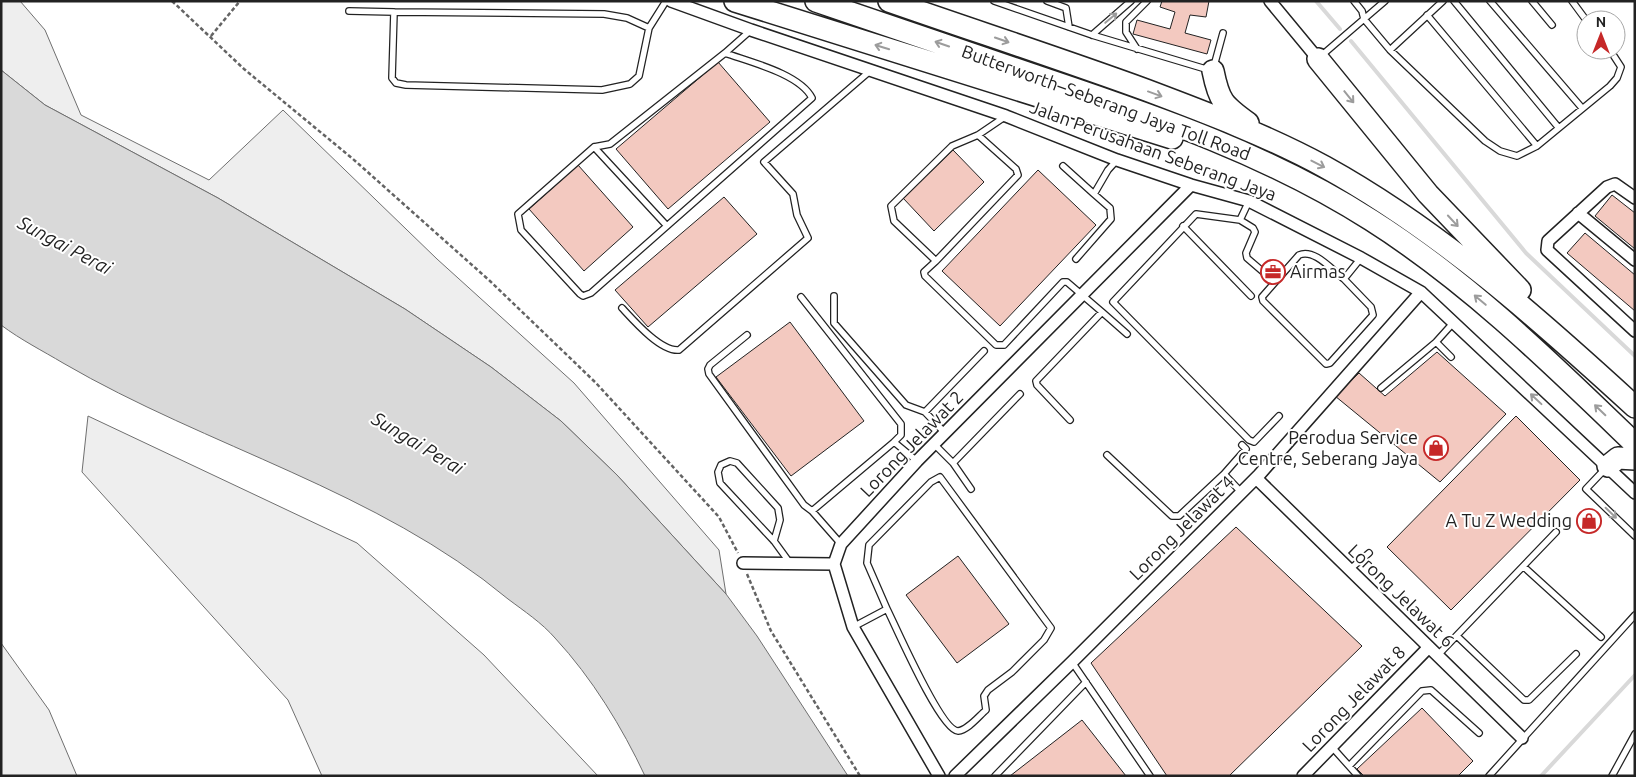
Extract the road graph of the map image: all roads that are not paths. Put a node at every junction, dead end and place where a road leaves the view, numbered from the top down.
1 (666, 1) edge
2 (671, 1) edge
3 (735, 1) edge
4 (816, 1) edge
5 (890, 1) edge
6 (994, 1) edge
7 (1046, 1) edge
8 (1131, 1) edge
9 (1147, 1) edge
10 (1270, 1) edge
11 (1354, 1) edge
12 (1386, 1) edge
13 (1442, 1) edge
14 (1454, 1) edge
15 (1490, 1) edge
16 (1532, 1) edge
17 (349, 11) dead end
18 (394, 12) junction
19 (1427, 15) junction
20 (1364, 19) junction
21 (1552, 25) dead end
22 (1069, 27) junction
23 (649, 28) junction
24 (751, 30) junction
25 (1223, 32) dead end
26 (1092, 35) junction
27 (1137, 49) junction
28 (1390, 50) junction
29 (725, 52) junction
30 (1318, 59) junction
31 (1616, 60) edge
32 (871, 69) junction
33 (1213, 71) junction
34 (1582, 108) junction
35 (1006, 116) junction
36 (1558, 127) junction
37 (978, 135) junction
38 (1274, 142) junction
39 (1537, 146) junction
40 (594, 147) junction
41 (1117, 160) junction
42 (1267, 163) junction
43 (1063, 166) dead end
44 (1191, 185) junction
45 (1094, 194) junction
46 (1635, 198) edge
47 (1249, 201) junction
48 (1578, 214) junction
49 (1240, 220) junction
50 (667, 226) junction
51 (1183, 226) junction
52 (1361, 258) junction
53 (1076, 259) dead end
54 (1635, 260) edge
55 (936, 261) junction
56 (1344, 279) junction
57 (1274, 282) junction
58 (1421, 292) junction
59 (1083, 295) junction
60 (834, 296) dead end
61 (1251, 296) dead end
62 (801, 297) dead end
63 (622, 308) dead end
64 (1102, 312) junction
65 (1454, 322) junction
66 (1635, 332) edge
67 (1127, 334) dead end
68 (747, 335) dead end
69 (1436, 342) junction
70 (984, 351) dead end
71 (1577, 354) junction
72 (1451, 356) dead end
73 (1380, 388) dead end
74 (1020, 394) dead end
75 (1635, 407) edge
76 (925, 412) junction
77 (1279, 416) dead end
78 (1070, 420) dead end
79 (946, 434) junction
80 (894, 442) junction
81 (1635, 444) edge
82 (935, 445) junction
83 (1242, 445) dead end
84 (1106, 455) dead end
85 (1635, 459) edge
86 (917, 462) junction
87 (953, 463) junction
88 (1608, 466) junction
89 (1224, 474) junction
90 (1256, 478) junction
91 (971, 489) dead end
92 (1241, 492) junction
93 (1635, 493) edge
94 (812, 511) junction
95 (1556, 532) dead end
96 (1635, 536) edge
97 (774, 541) junction
98 (841, 544) junction
99 (1369, 554) dead end
100 (743, 564) road end
101 (834, 564) junction
102 (792, 565) junction
103 (1524, 567) junction
104 (1349, 570) junction
105 (887, 609) junction
106 (1635, 615) edge
107 (853, 627) junction
108 (1458, 636) junction
109 (1601, 637) dead end
110 (1429, 647) junction
111 (1576, 654) dead end
112 (1438, 656) junction
113 (1072, 662) junction
114 (1086, 682) junction
115 (1479, 733) dead end
116 (1635, 734) edge
117 (1522, 738) junction
118 (1332, 747) junction
119 (1349, 766) junction
120 (939, 776) edge
121 (955, 776) edge
122 (995, 776) edge
123 (1150, 776) edge
124 (1304, 776) edge
125 (1358, 776) edge
126 (1489, 776) edge
127 (1612, 776) edge

1 - 23 lane
2 - 24 street, Jalan Perusahaan Seberang Jaya
42 -> 3 highway
42 -> 4 highway, Butterworth–Seberang Jaya Toll Road
5 -> 38 highway, Butterworth–Seberang Jaya Toll Road
6 - 22 lane
7 - 22 lane
26 -> 8 lane
9 - 27 lane
10 - 30 street
11 - 20 lane
12 - 20 lane
13 - 19 lane
14 - 36 lane
15 - 34 lane
16 - 21 lane
17 - 18 lane
18 - 23 lane
18 - 23 lane
19 - 28 lane
19 - 39 lane
20 - 28 lane
20 - 30 lane
22 - 26 lane
24 - 29 lane
24 - 32 street, Jalan Perusahaan Seberang Jaya
25 - 33 lane
26 - 27 lane
27 - 33 lane
28 - 39 lane
29 - 40 lane
29 - 50 lane
30 -> 71 highway
31 - 34 lane
32 - 35 street, Jalan Perusahaan Seberang Jaya
32 - 63 lane
33 - 38 highway
34 - 36 lane
35 - 37 lane
35 - 41 street, Jalan Perusahaan Seberang Jaya
36 - 39 lane
37 - 55 lane
37 - 55 lane
38 -> 71 highway, Butterworth–Seberang Jaya Toll Road
40 - 50 lane
40 - 50 lane
41 - 44 street, Jalan Perusahaan Seberang Jaya
41 - 45 lane
81 -> 42 highway, Butterworth–Seberang Jaya Toll Road
43 - 45 lane
44 - 47 street, Jalan Perusahaan Seberang Jaya
44 - 59 street, Lorong Jelawat 2
45 - 53 lane
46 - 48 street
47 - 49 lane
47 - 52 street, Jalan Perusahaan Seberang Jaya
48 - 54 street
48 - 66 street
49 - 51 lane
49 - 57 lane
51 - 61 lane
51 - 77 lane
52 - 56 lane
52 - 58 street, Jalan Perusahaan Seberang Jaya
55 - 59 lane
56 - 57 lane
56 - 57 lane
58 - 65 street, Jalan Perusahaan Seberang Jaya
58 - 90 street, Lorong Jelawat 4
59 - 64 lane
59 - 79 street, Lorong Jelawat 2
60 - 76 lane
62 - 80 lane
64 - 67 lane
64 - 78 lane
65 - 69 lane
88 -> 65 street, Jalan Perusahaan Seberang Jaya
68 - 94 lane
69 - 72 lane
69 - 73 lane
70 - 76 lane
71 - 75 highway, Butterworth–Seberang Jaya Toll Road
74 - 87 lane
76 - 79 lane
79 - 82 street, Lorong Jelawat 2
80 - 86 lane
80 - 94 lane
82 - 86 street, Lorong Jelawat 2
82 - 87 lane
83 - 89 lane
84 - 89 lane
85 - 88 highway
86 - 98 street, Lorong Jelawat 2
87 - 91 lane
88 - 93 street, Jalan Perusahaan Seberang Jaya
88 -> 96 lane
89 - 92 lane
90 - 92 street, Lorong Jelawat 4
90 - 104 street, Lorong Jelawat 6
92 - 113 street, Lorong Jelawat 4
94 - 98 lane
95 - 103 lane
97 - 97 lane
97 - 102 lane
98 - 101 street, Lorong Jelawat 2
99 - 104 lane
100 - 102 street
101 - 102 street
101 - 107 street
103 - 108 lane
103 - 109 lane
104 - 110 street, Lorong Jelawat 6
105 - 105 lane
105 - 107 lane
106 - 117 lane
107 - 120 street
108 - 111 lane
108 - 112 lane
110 - 112 street, Lorong Jelawat 6
110 - 118 street, Lorong Jelawat 8
112 - 117 street, Lorong Jelawat 6
113 - 114 lane
113 - 121 street, Lorong Jelawat 4
114 - 122 lane
114 - 123 lane
115 - 119 lane
116 - 127 lane
117 - 126 lane
118 - 119 lane
118 - 124 street, Lorong Jelawat 8
119 - 125 lane

